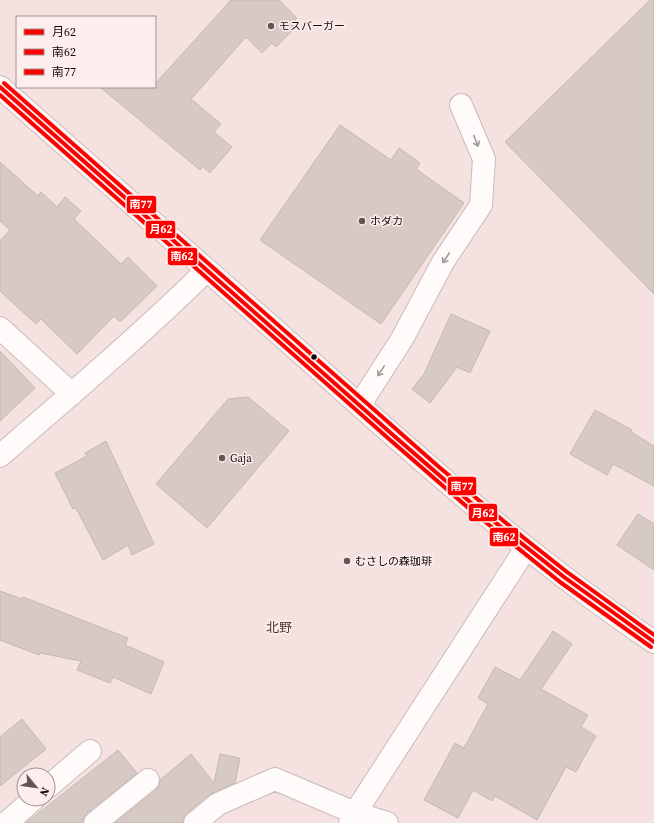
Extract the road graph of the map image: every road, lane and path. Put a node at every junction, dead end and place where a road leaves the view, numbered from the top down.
1 (0, 87) edge
2 (462, 105) dead end
3 (207, 270) junction
4 (0, 328) edge
5 (72, 394) junction
6 (362, 407) junction
7 (0, 456) edge
8 (526, 548) junction
9 (654, 642) edge
10 (90, 751) dead end
11 (56, 780) edge
12 (148, 780) dead end
13 (25, 807) edge
14 (353, 818) edge
15 (6, 823) edge
16 (95, 823) edge
17 (194, 823) edge
18 (387, 823) edge

1 - 3 street
2 -> 6 street
3 - 5 street
3 - 6 street
4 - 5 street
5 - 7 street
6 - 8 street
8 - 9 street
8 - 14 street
10 - 11 street
12 - 16 street
13 - 15 street
14 - 17 street
14 - 18 street

